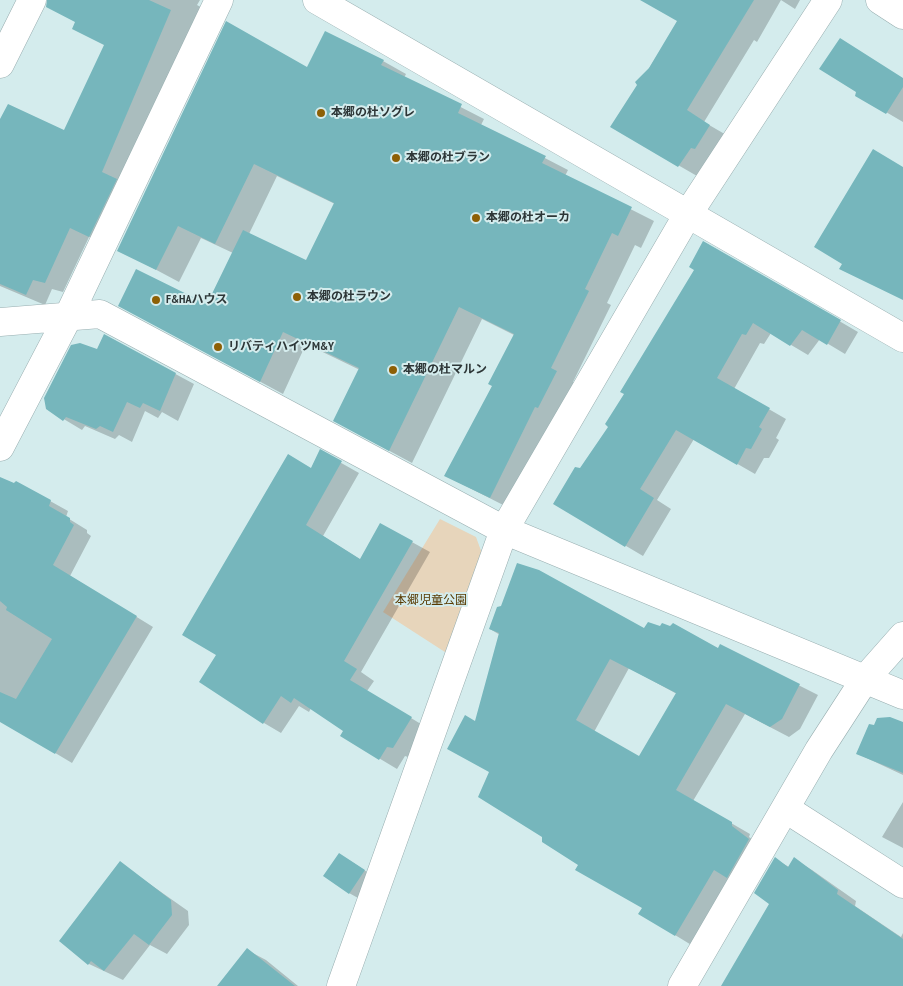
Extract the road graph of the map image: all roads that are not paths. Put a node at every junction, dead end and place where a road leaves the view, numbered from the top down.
1 (32, 0) edge
2 (218, 0) edge
3 (317, 0) edge
4 (828, 0) edge
5 (880, 0) edge
6 (903, 15) edge
7 (0, 64) edge
8 (688, 214) junction
9 (68, 316) junction
10 (0, 322) edge
11 (903, 338) edge
12 (0, 447) edge
13 (504, 530) junction
14 (903, 636) edge
15 (865, 679) junction
16 (903, 695) edge
17 (786, 810) junction
18 (903, 884) edge
19 (341, 986) edge
20 (682, 986) edge

1 - 7 street
2 - 9 street
3 - 8 street
4 - 8 street
5 - 6 street
8 - 11 street
8 - 13 street
9 - 10 street
9 - 12 street
9 - 13 street
13 - 15 street
13 - 19 street
14 - 15 street
15 - 16 street
15 - 17 street
17 - 18 street
17 - 20 street

